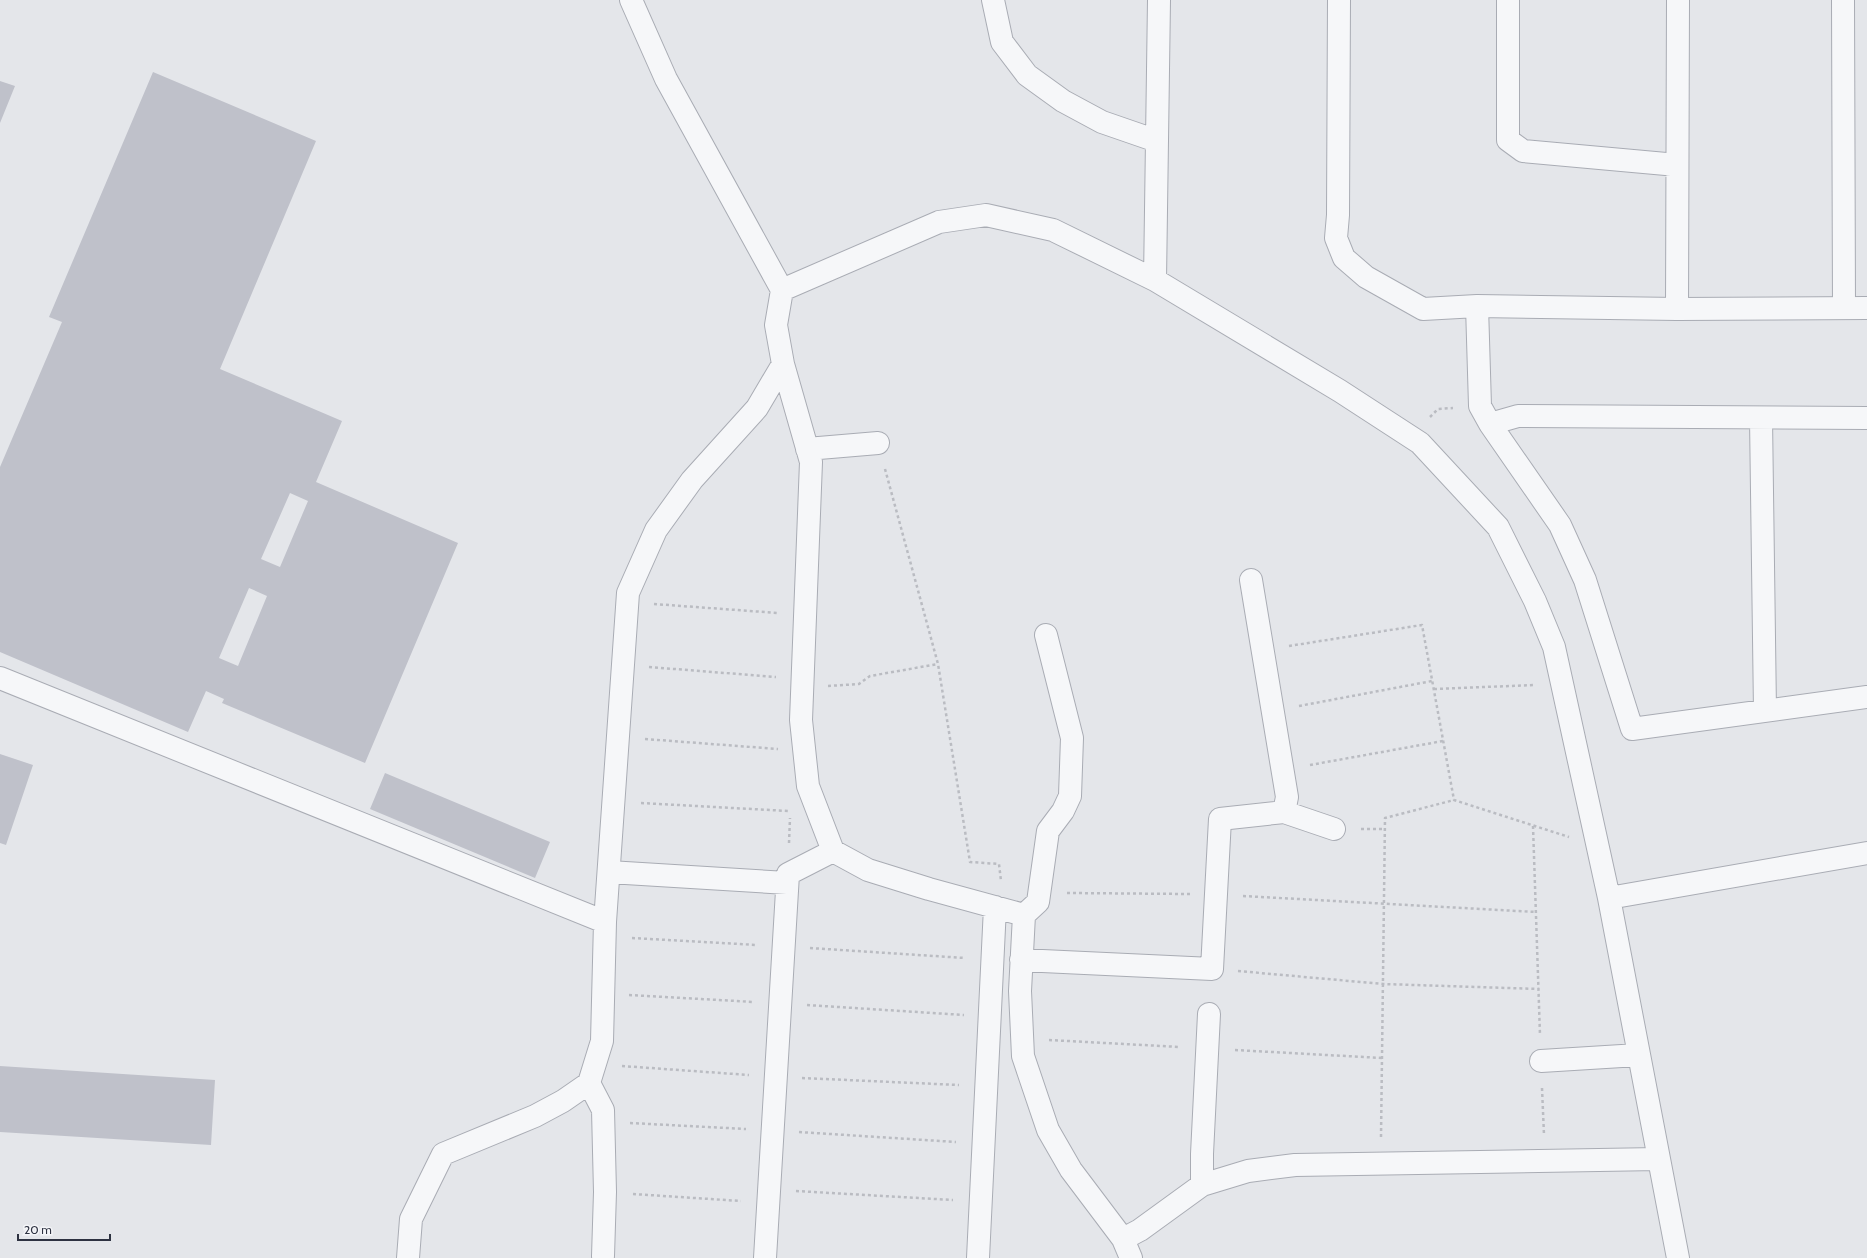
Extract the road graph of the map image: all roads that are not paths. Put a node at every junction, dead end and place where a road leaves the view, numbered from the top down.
1 (631, 0) edge
2 (993, 0) edge
3 (1159, 0) edge
4 (1340, 0) edge
5 (1508, 0) edge
6 (1678, 0) edge
7 (1843, 0) edge
8 (1157, 141) junction
9 (1677, 165) junction
10 (1155, 280) junction
11 (782, 290) junction
12 (1477, 306) junction
13 (1844, 308) junction
14 (1867, 308) edge
15 (1677, 309) junction
16 (782, 364) junction
17 (1485, 415) junction
18 (1761, 418) junction
19 (1867, 418) edge
20 (878, 443) road end
21 (807, 449) junction
22 (1251, 580) dead end
23 (1046, 635) dead end
24 (0, 678) edge
25 (1867, 697) edge
26 (1765, 711) junction
27 (1284, 812) junction
28 (1334, 829) dead end
29 (833, 851) junction
30 (1867, 853) edge
31 (609, 872) junction
32 (787, 883) junction
33 (1609, 898) junction
34 (1031, 908) junction
35 (999, 909) junction
36 (605, 929) junction
37 (1021, 960) junction
38 (1209, 1014) dead end
39 (1638, 1055) junction
40 (1541, 1061) road end
41 (592, 1074) junction
42 (1658, 1160) junction
43 (1202, 1185) junction
44 (1123, 1238) junction
45 (603, 1256) dead end
46 (408, 1258) edge
47 (765, 1258) edge
48 (978, 1258) edge
49 (1131, 1258) edge
50 (1678, 1258) edge

1 - 11 street
2 - 8 street
3 - 8 street
4 - 12 street
5 - 9 street
6 - 9 street
7 - 13 street
8 - 10 street
9 - 15 street
10 - 11 street
10 - 33 street
11 - 16 street
12 - 15 street
12 - 17 street
13 - 14 street
13 - 15 street
16 - 21 street
16 - 31 street
17 - 18 street
17 - 26 street
18 - 19 street
18 - 26 street
20 - 21 street
21 - 29 street
22 - 27 street
23 - 34 street
24 - 36 street
25 - 26 street
27 - 28 street
27 - 37 street
29 - 32 street
29 - 35 street
30 - 33 street
31 - 32 street
31 - 36 street
32 - 47 street
33 - 39 street
34 - 35 street
34 - 37 street
35 - 48 street
36 - 41 street
37 - 44 street
38 - 43 street
39 - 40 street
39 - 42 street
41 - 45 street
41 - 46 street
42 - 43 street
42 - 50 street
43 - 44 street
44 - 49 street

